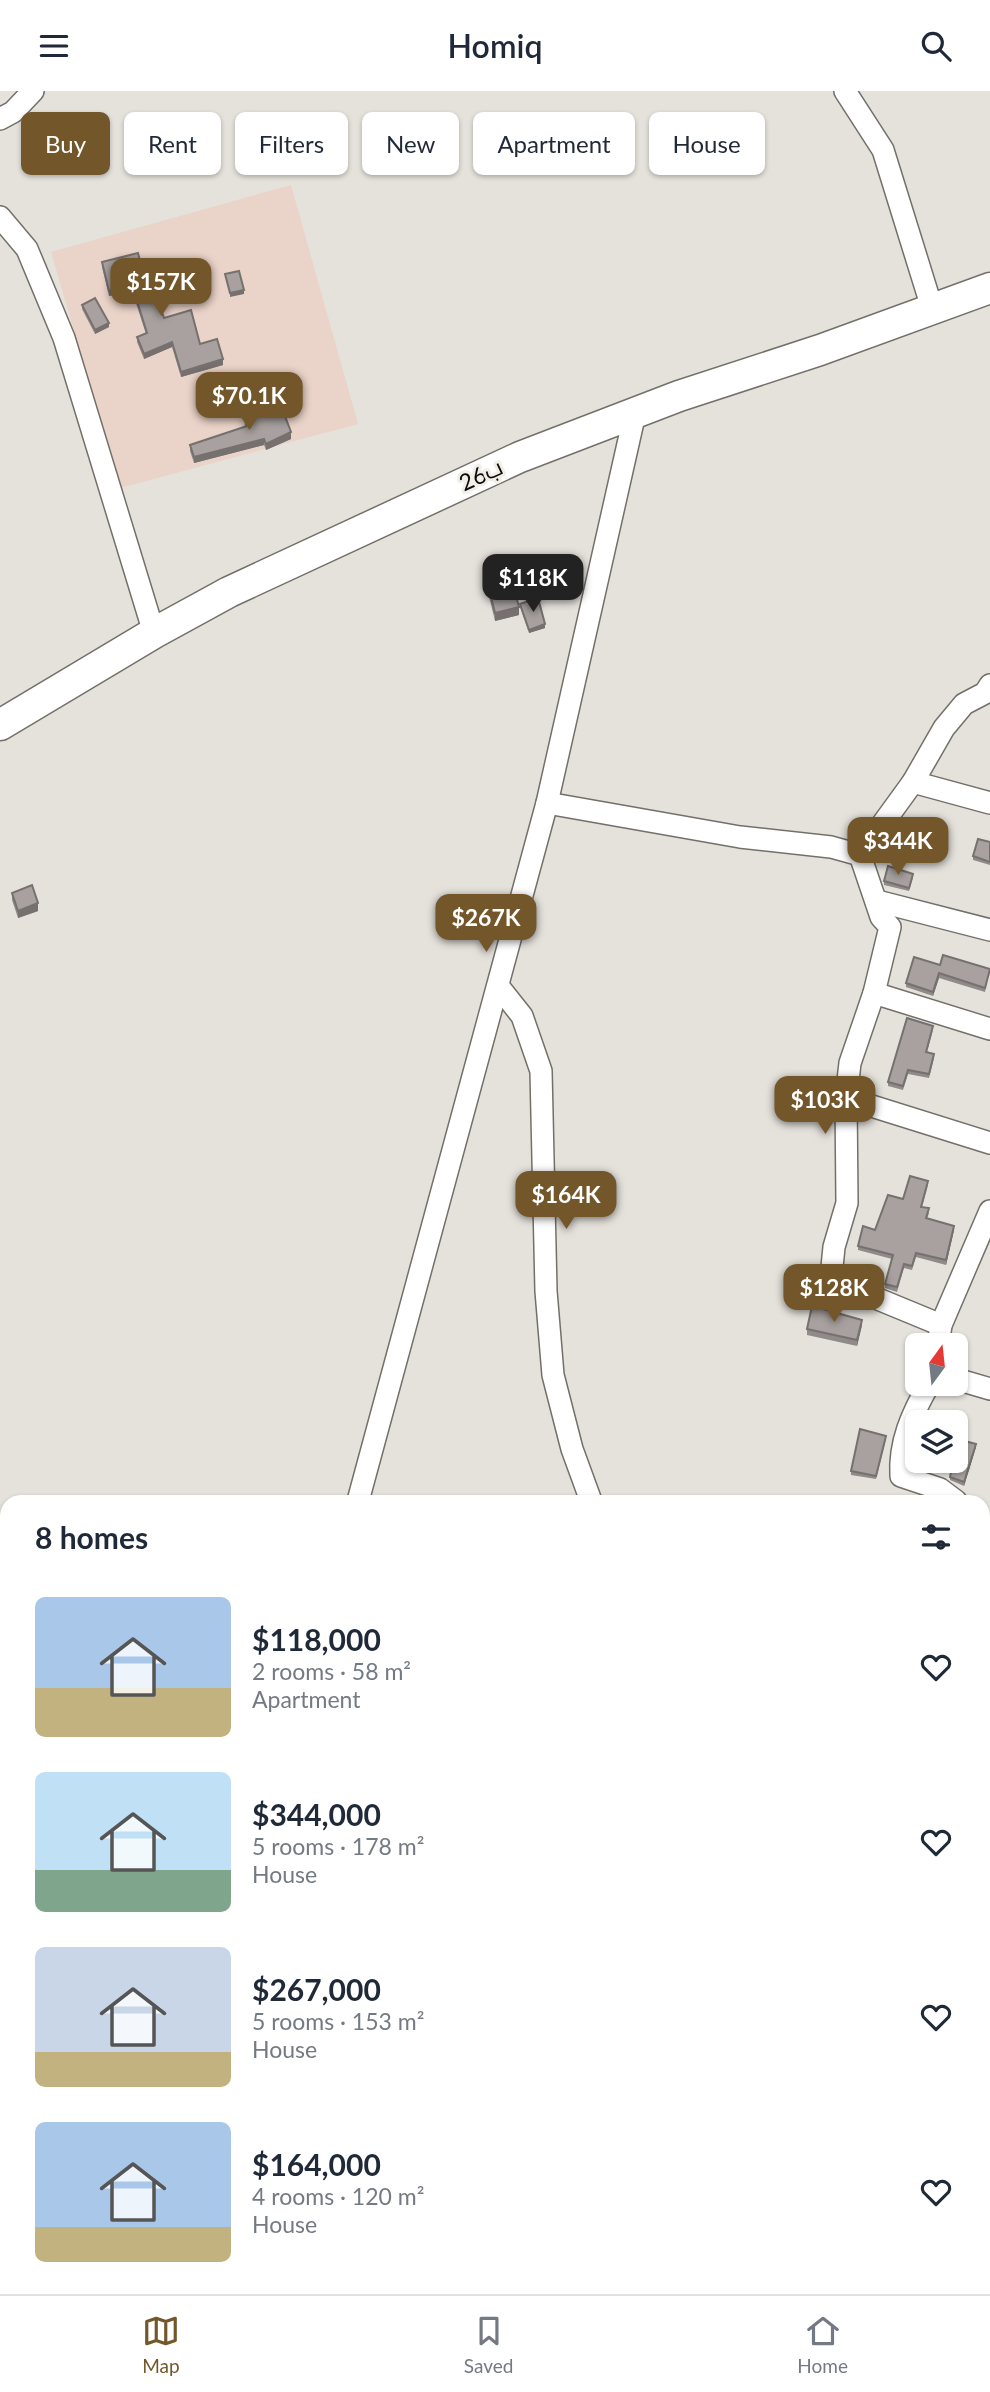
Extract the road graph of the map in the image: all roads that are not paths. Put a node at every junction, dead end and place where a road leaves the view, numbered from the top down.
1 (33, 91) edge
2 (845, 91) edge
3 (0, 119) edge
4 (0, 217) edge
5 (990, 288) edge
6 (932, 307) junction
7 (635, 413) junction
8 (154, 633) junction
9 (988, 691) edge
10 (0, 725) edge
11 (913, 782) junction
12 (547, 803) junction
13 (990, 803) edge
14 (860, 855) junction
15 (877, 901) junction
16 (990, 930) edge
17 (499, 987) junction
18 (874, 993) junction
19 (990, 1028) edge
20 (846, 1098) junction
21 (990, 1143) edge
22 (990, 1211) edge
23 (936, 1333) edge
24 (941, 1333) edge
25 (968, 1383) edge
26 (990, 1389) edge
27 (922, 1397) edge
28 (360, 1495) edge
29 (589, 1495) edge
30 (948, 1495) edge

1 - 3 street
2 - 6 street
4 - 8 street
5 - 6 highway, 26ب
6 - 7 highway, 26ب
7 - 8 highway, 26ب
7 - 12 street
8 - 10 highway, 26ب
9 - 11 street
11 - 13 street
11 - 14 street
12 - 14 street
12 - 17 street
14 - 15 street
15 - 16 street
15 - 18 street
17 - 28 street
17 - 29 street
18 - 19 street
18 - 20 street
20 - 21 street
20 - 23 street
22 - 24 street
25 - 26 street
27 - 30 street

